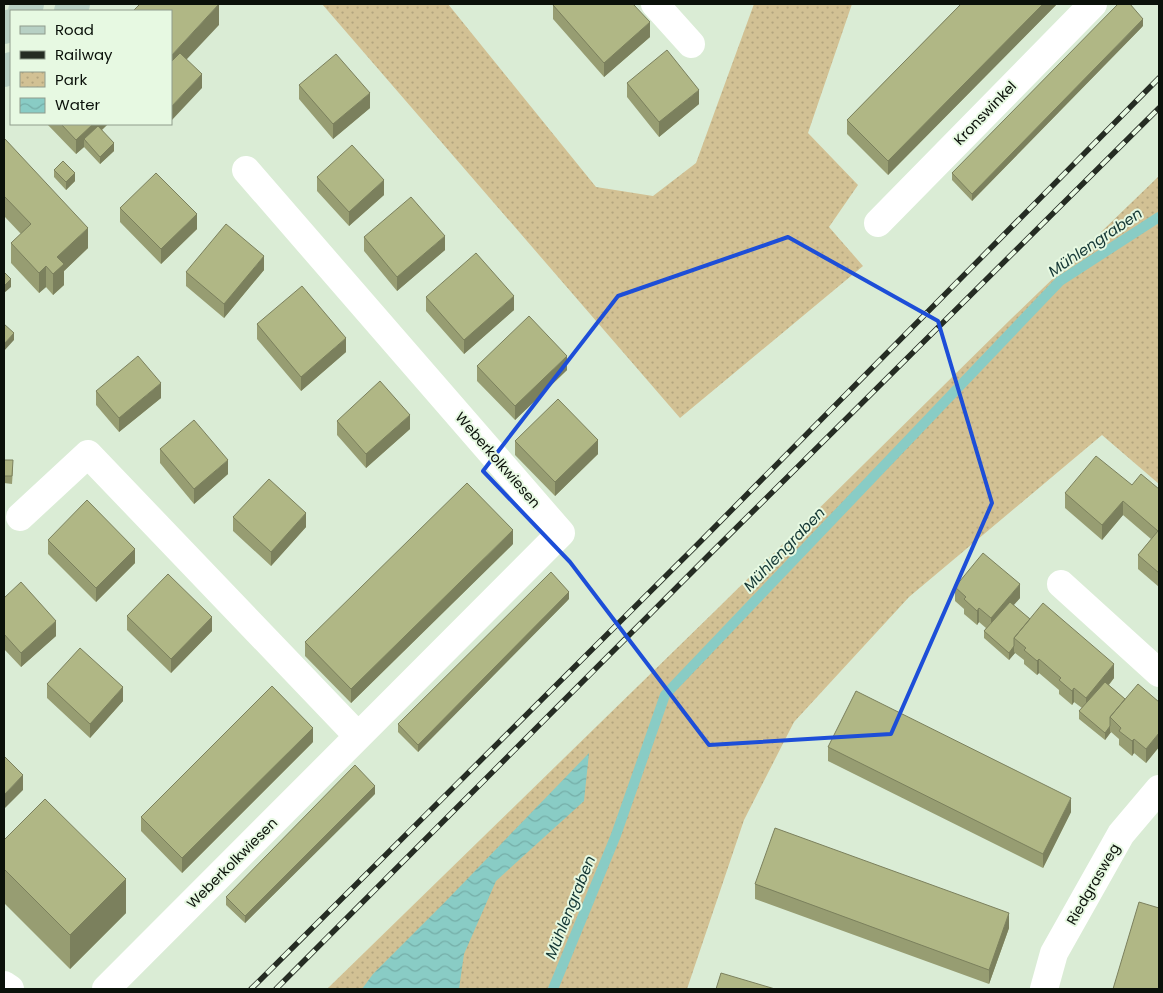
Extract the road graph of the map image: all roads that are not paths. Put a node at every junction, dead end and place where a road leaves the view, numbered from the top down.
1 (655, 4) edge
2 (1092, 4) edge
3 (691, 44) dead end
4 (246, 170) dead end
5 (878, 223) dead end
6 (20, 517) dead end
7 (1061, 584) dead end
8 (1159, 673) edge
9 (358, 736) junction
10 (1159, 789) edge
11 (4, 985) edge
12 (10, 989) edge
13 (106, 989) edge
14 (1044, 989) edge

1 - 3 street
2 - 5 street, Kronswinkel
4 - 9 street, Weberkolkwiesen
6 - 9 street
7 - 8 street
9 - 13 street, Weberkolkwiesen
10 - 14 street, Riedgrasweg
11 - 12 street

